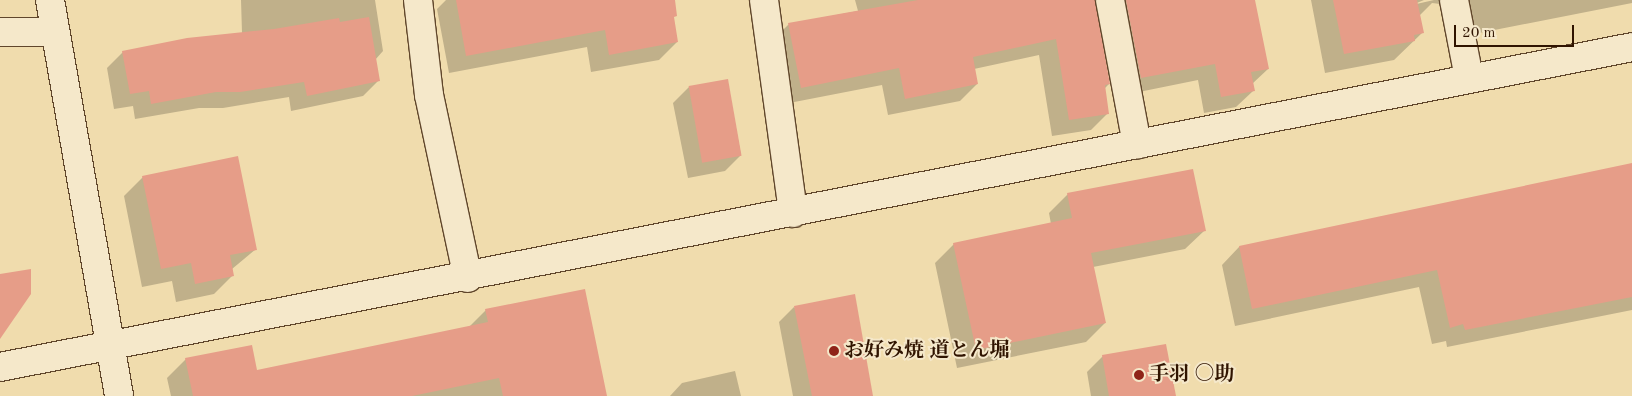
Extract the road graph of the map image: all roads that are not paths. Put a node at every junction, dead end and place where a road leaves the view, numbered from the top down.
1 (50, 0) edge
2 (418, 0) edge
3 (764, 0) edge
4 (1110, 0) edge
5 (1454, 0) edge
6 (0, 32) edge
7 (54, 32) junction
8 (1632, 47) edge
9 (1469, 78) junction
10 (1137, 144) junction
11 (793, 213) junction
12 (468, 278) junction
13 (109, 346) junction
14 (0, 367) edge
15 (119, 396) edge

1 - 7 street
2 - 12 street
3 - 11 street
4 - 10 street
5 - 9 street
6 - 7 street
7 - 13 street
8 - 9 street
9 - 10 street
10 - 11 street
11 - 12 street
12 - 13 street
13 - 14 street
13 - 15 street

